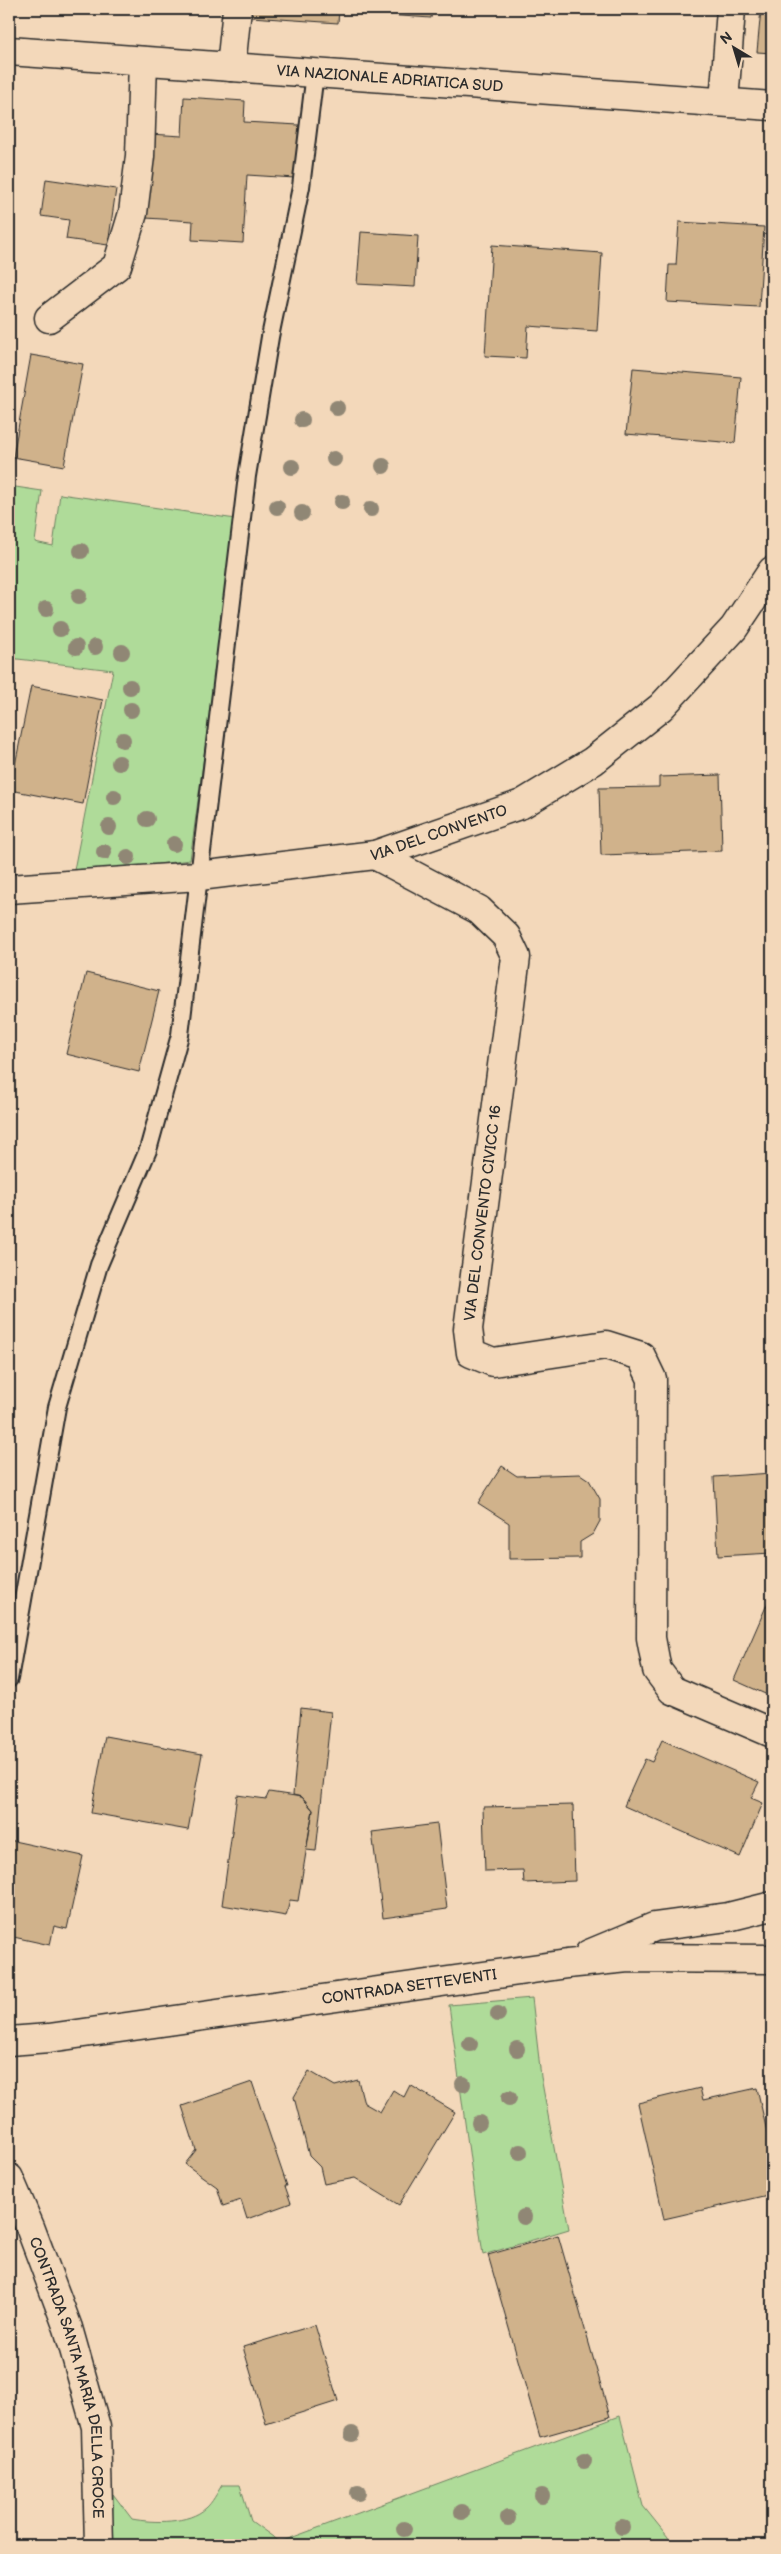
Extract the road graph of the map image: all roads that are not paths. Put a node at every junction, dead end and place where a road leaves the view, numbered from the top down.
1 (237, 9) edge
2 (731, 9) edge
3 (9, 51) edge
4 (143, 61) junction
5 (231, 67) junction
6 (315, 73) junction
7 (724, 102) junction
8 (772, 106) edge
9 (49, 318) dead end
10 (772, 571) edge
11 (375, 855) junction
12 (199, 876) junction
13 (9, 890) edge
14 (9, 1679) edge
15 (772, 1733) edge
16 (772, 1906) edge
17 (772, 1959) edge
18 (567, 1964) junction
19 (49, 2038) junction
20 (9, 2041) edge
21 (9, 2057) edge
22 (9, 2178) edge
23 (9, 2188) edge
24 (24, 2213) junction
25 (99, 2545) edge

1 - 5 street
2 - 7 street
3 - 4 street, VIA NAZIONALE ADRIATICA SUD
4 - 5 street, VIA NAZIONALE ADRIATICA SUD
4 - 9 street
5 - 6 street, VIA NAZIONALE ADRIATICA SUD
6 - 7 street, VIA NAZIONALE ADRIATICA SUD
6 - 12 lane
7 - 8 street, VIA NAZIONALE ADRIATICA SUD
10 - 11 street, VIA DEL CONVENTO
11 - 12 street, VIA DEL CONVENTO
11 - 15 street, VIA DEL CONVENTO CIVICC 16
12 - 13 street, VIA DEL CONVENTO
12 - 14 lane
16 - 18 street
17 - 18 street, CONTRADA SETTEVENTI
18 - 19 street, CONTRADA SETTEVENTI
19 - 20 street, CONTRADA SETTEVENTI
19 - 21 street, CONTRADA SETTEVENTI
22 - 24 street, CONTRADA SANTA MARIA DELLA CROCE
23 - 24 street, CONTRADA SANTA MARIA DELLA CROCE
24 - 25 street, CONTRADA SANTA MARIA DELLA CROCE

